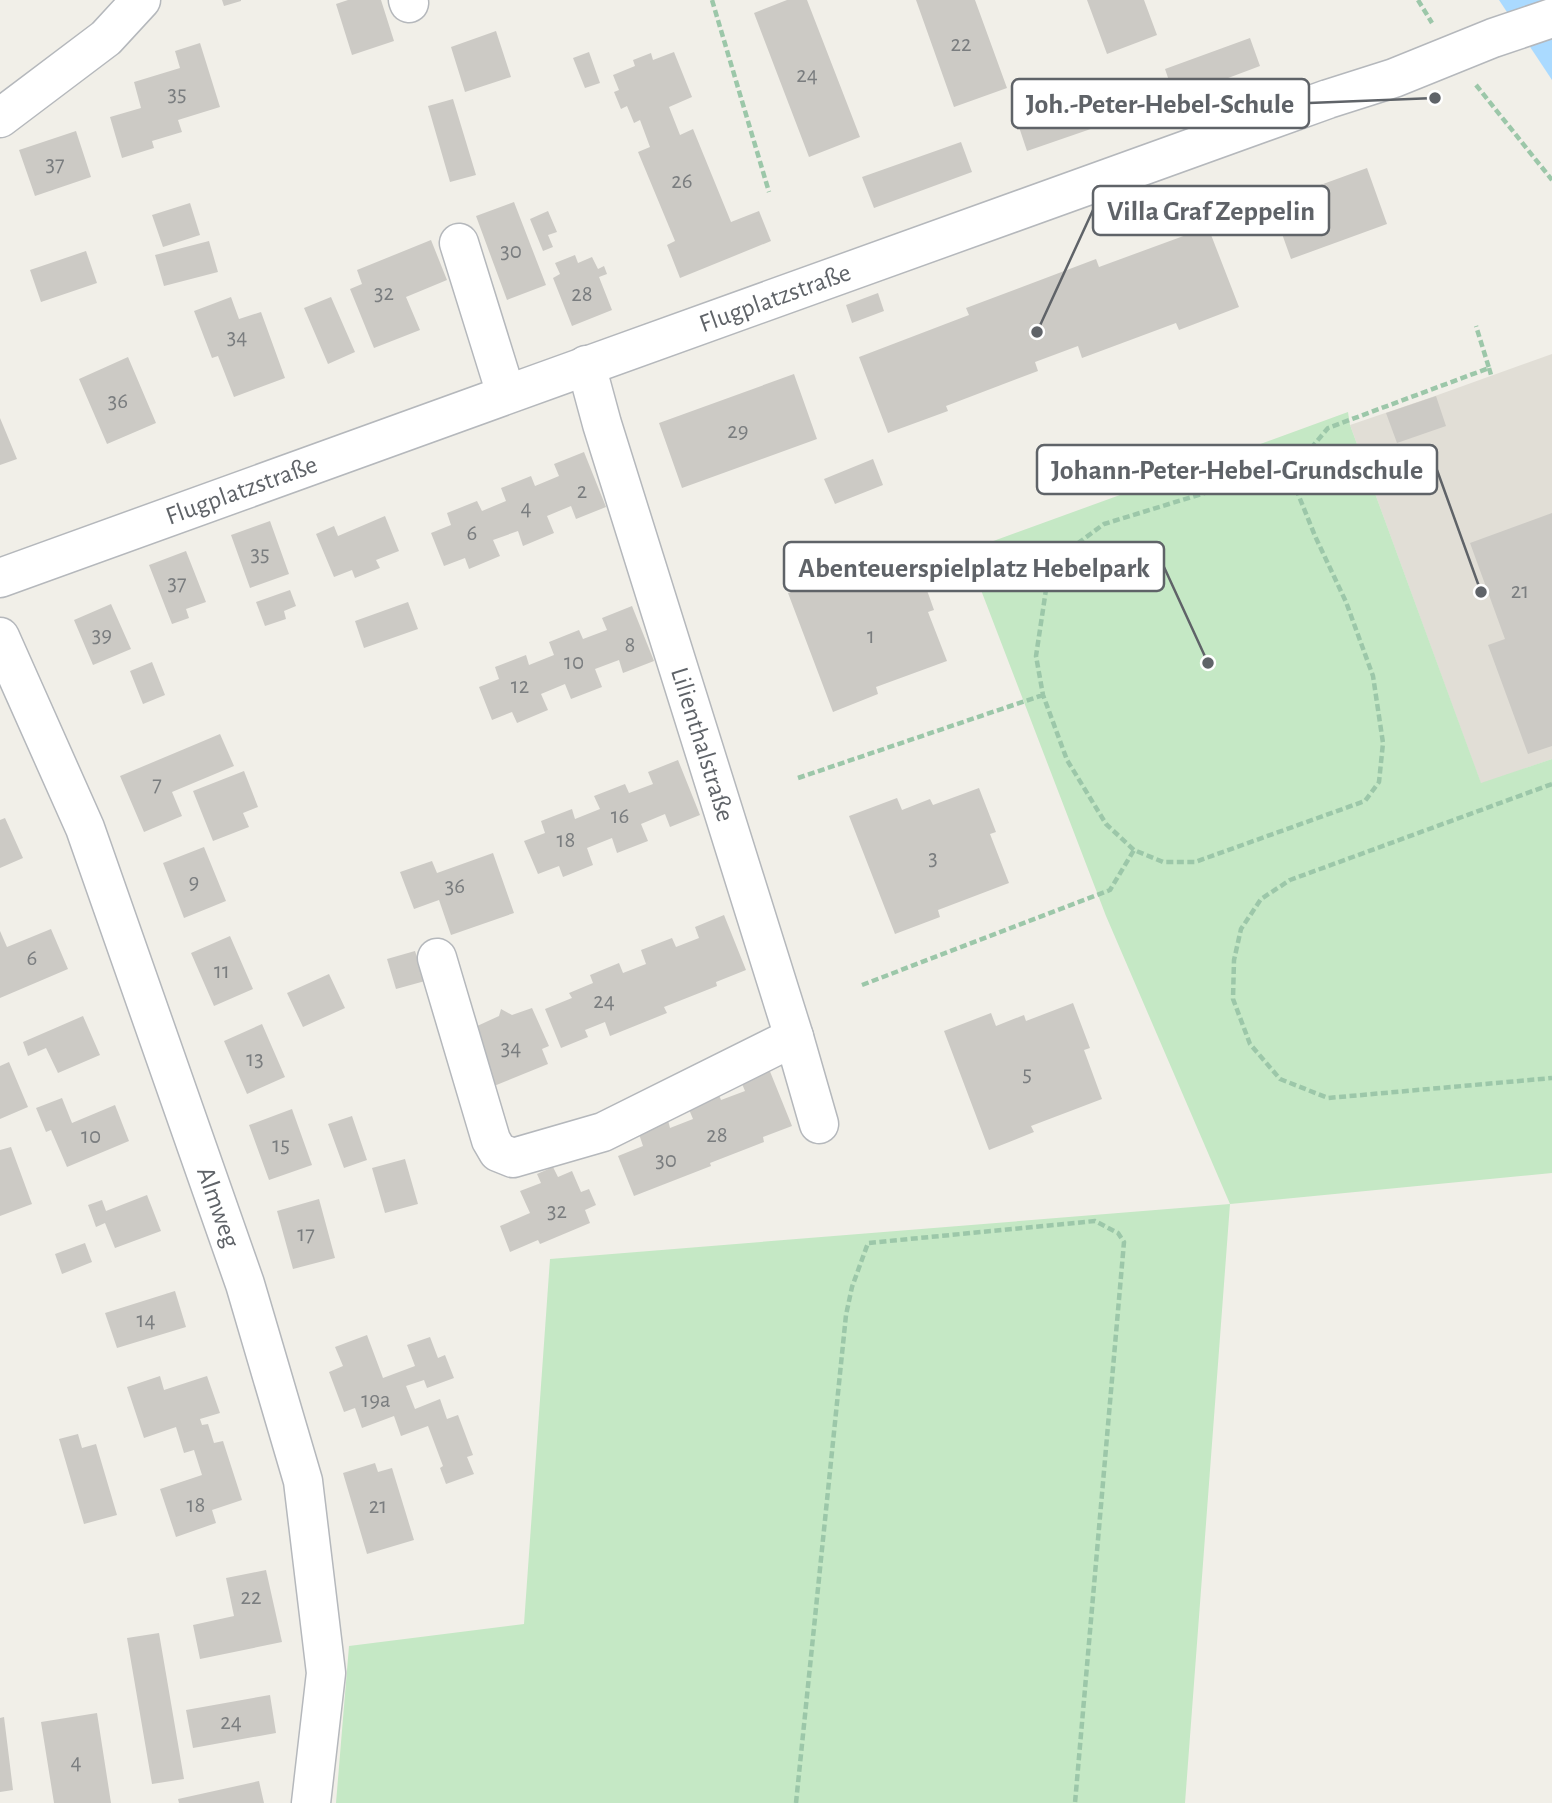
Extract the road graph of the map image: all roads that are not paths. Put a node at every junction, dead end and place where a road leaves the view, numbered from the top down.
1 (141, 0) edge
2 (1552, 18) edge
3 (3, 108) edge
4 (459, 243) dead end
5 (586, 365) junction
6 (506, 394) junction
7 (0, 578) edge
8 (0, 637) edge
9 (437, 958) dead end
10 (794, 1037) junction
11 (819, 1124) dead end
12 (311, 1803) edge

1 - 3 street
2 - 5 street, Flugplatzstraße
4 - 6 street
5 - 6 street, Flugplatzstraße
5 - 10 street, Lilienthalstraße
6 - 7 street, Flugplatzstraße
8 - 12 street, Almweg
9 - 10 street
10 - 11 street, Lilienthalstraße

